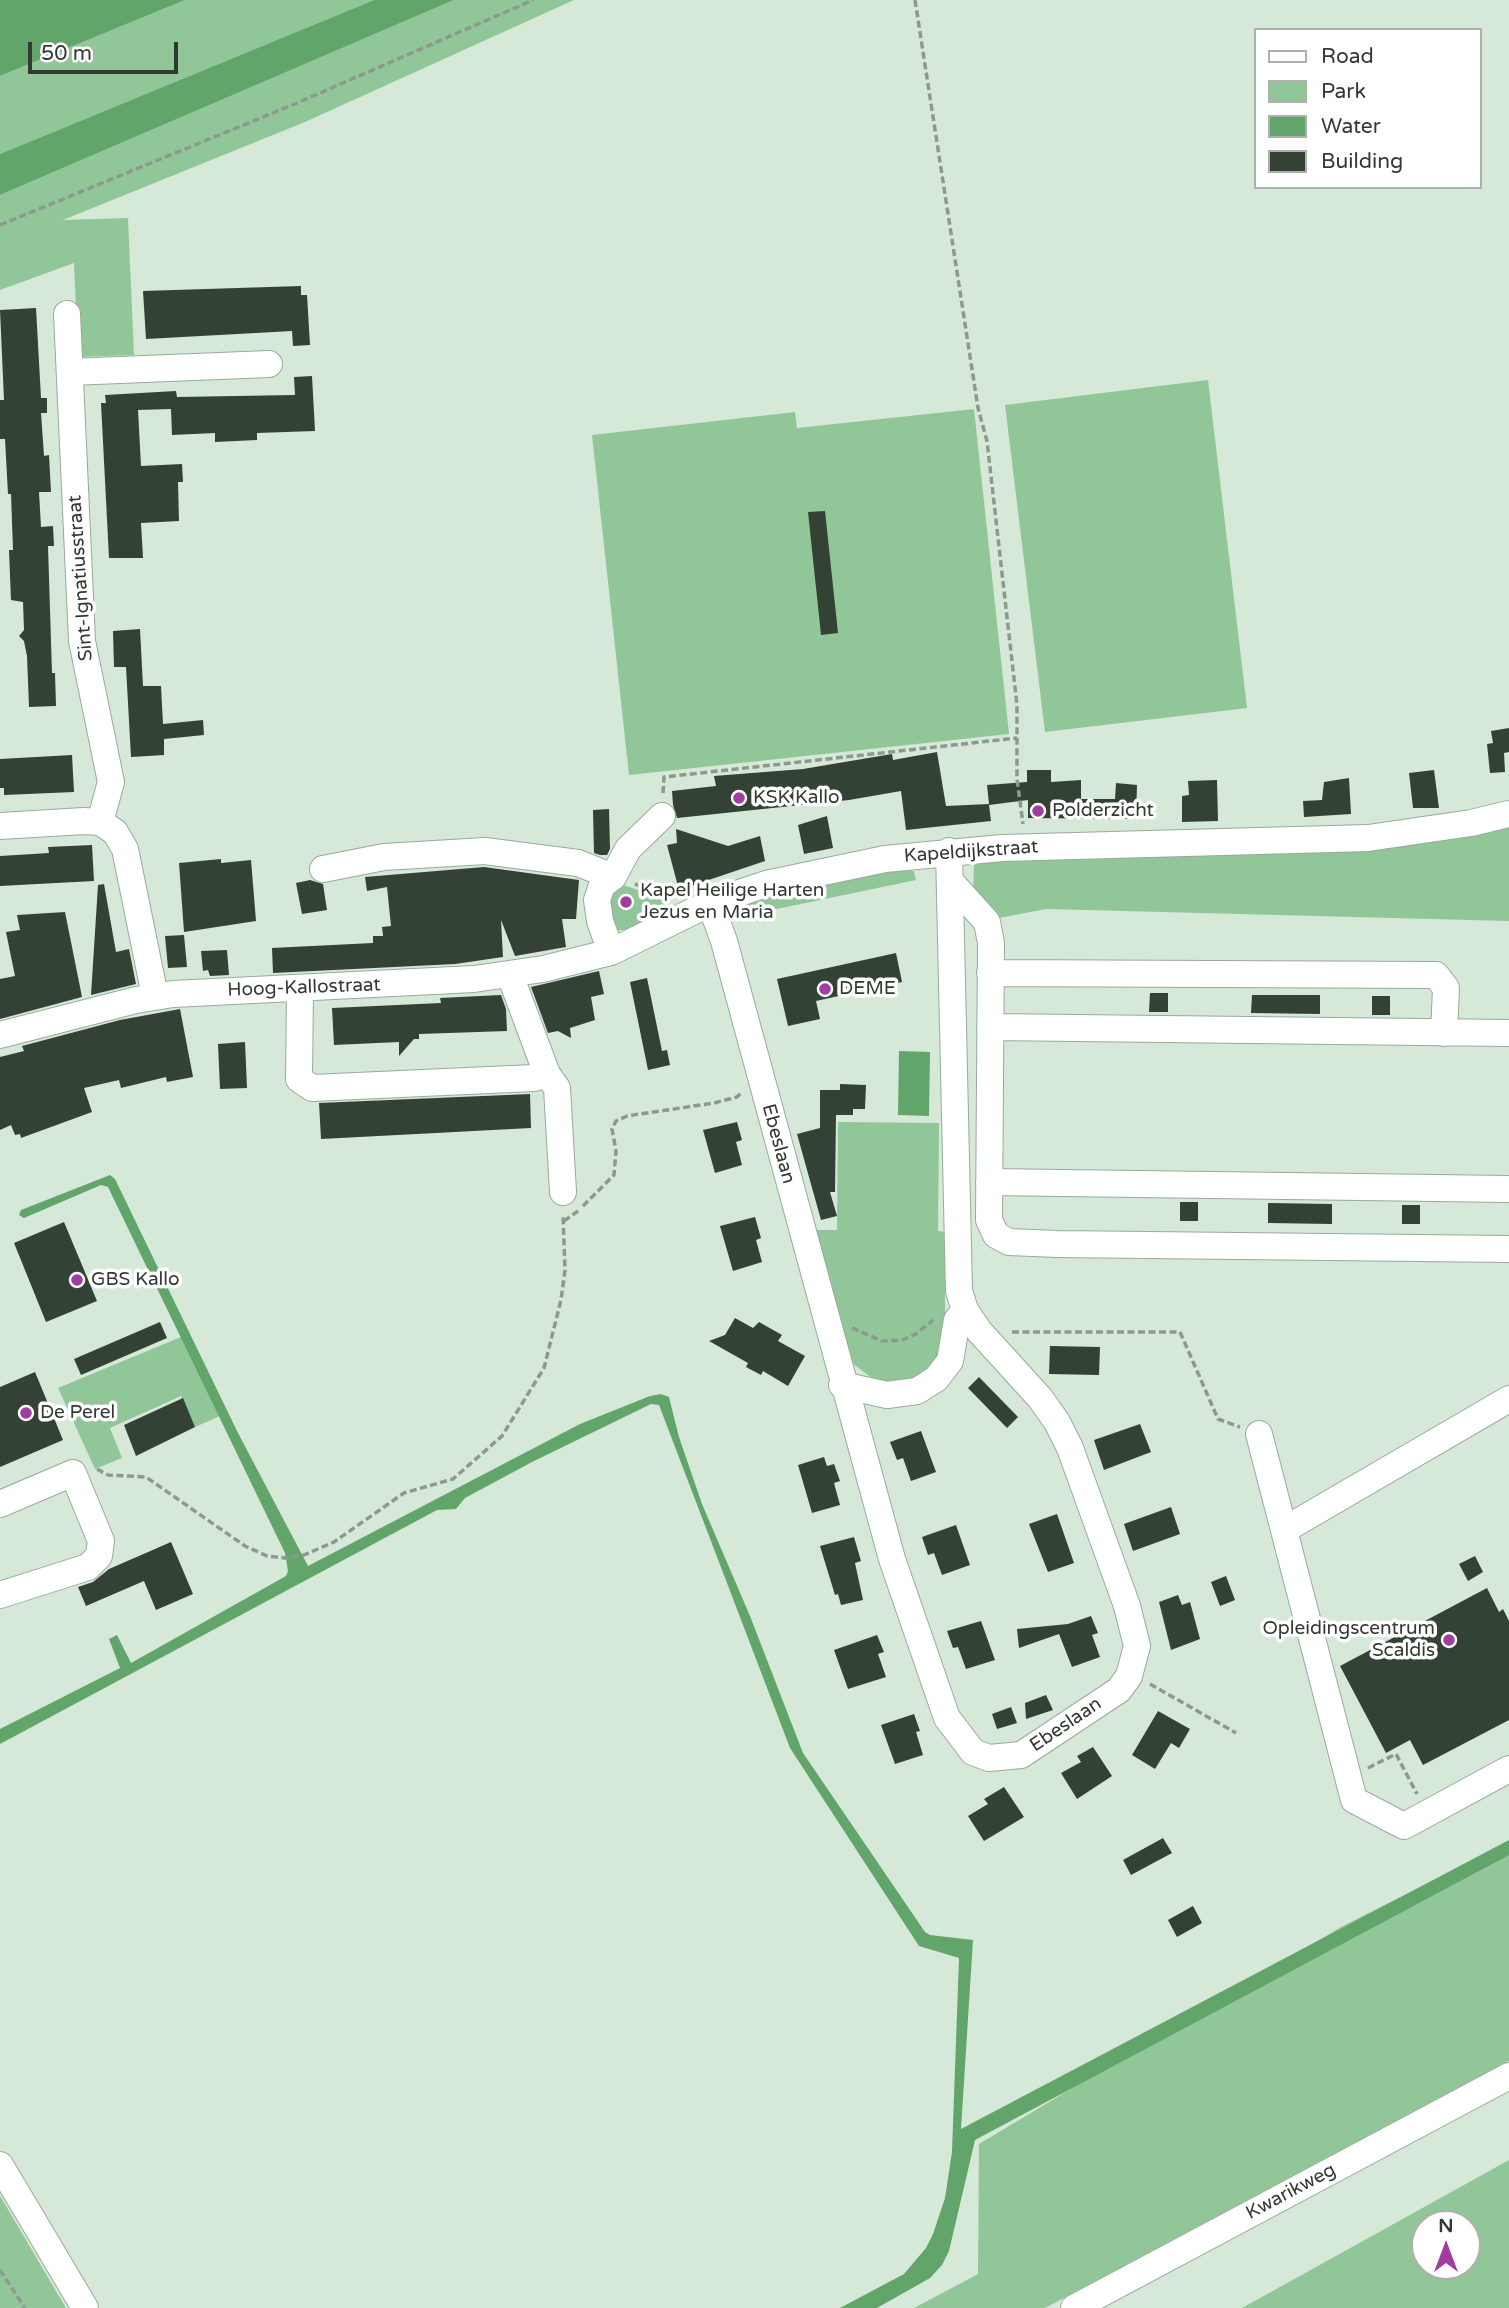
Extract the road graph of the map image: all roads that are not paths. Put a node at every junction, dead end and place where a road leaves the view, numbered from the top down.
1 (67, 314) dead end
2 (269, 364) dead end
3 (71, 372) junction
4 (1509, 814) edge
5 (662, 816) road end
6 (100, 822) junction
7 (0, 826) edge
8 (949, 851) junction
9 (323, 869) dead end
10 (613, 877) junction
11 (950, 881) junction
12 (701, 908) junction
13 (611, 952) junction
14 (990, 973) junction
15 (510, 975) junction
16 (300, 989) junction
17 (155, 996) junction
18 (990, 1027) junction
19 (1444, 1032) junction
20 (1509, 1033) edge
21 (0, 1035) edge
22 (547, 1074) junction
23 (989, 1182) junction
24 (1509, 1189) edge
25 (563, 1192) road end
26 (1509, 1249) edge
27 (968, 1311) junction
28 (842, 1385) junction
29 (1509, 1399) edge
30 (1259, 1434) road end
31 (0, 1504) edge
32 (1283, 1530) junction
33 (0, 1595) edge
34 (1509, 1769) edge
35 (1509, 2076) edge
36 (0, 2165) edge
37 (85, 2308) edge
38 (1074, 2308) edge

1 - 3 street, Sint-Ignatiusstraat
2 - 3 street
3 - 6 street, Sint-Ignatiusstraat
4 - 8 street, Kapeldijkstraat
5 - 10 street
6 - 7 street
6 - 17 street
8 - 11 street
8 - 12 street, Kapeldijkstraat
9 - 10 street
10 - 13 street
11 - 14 street
11 - 27 street
12 - 13 street, Kapeldijkstraat
12 - 28 street, Ebeslaan
13 - 15 street, Hoog-Kallostraat
14 - 18 street
14 - 19 street
15 - 16 street, Hoog-Kallostraat
15 - 22 street
16 - 17 street, Hoog-Kallostraat
16 - 22 street
17 - 21 street, Hoog-Kallostraat
18 - 19 street
18 - 23 street
19 - 20 street
22 - 25 street
23 - 24 street
23 - 26 street
27 - 28 street
27 - 28 street, Ebeslaan
29 - 32 street
30 - 32 street
31 - 33 street
32 - 34 street
35 - 38 street, Kwarikweg
36 - 37 street

